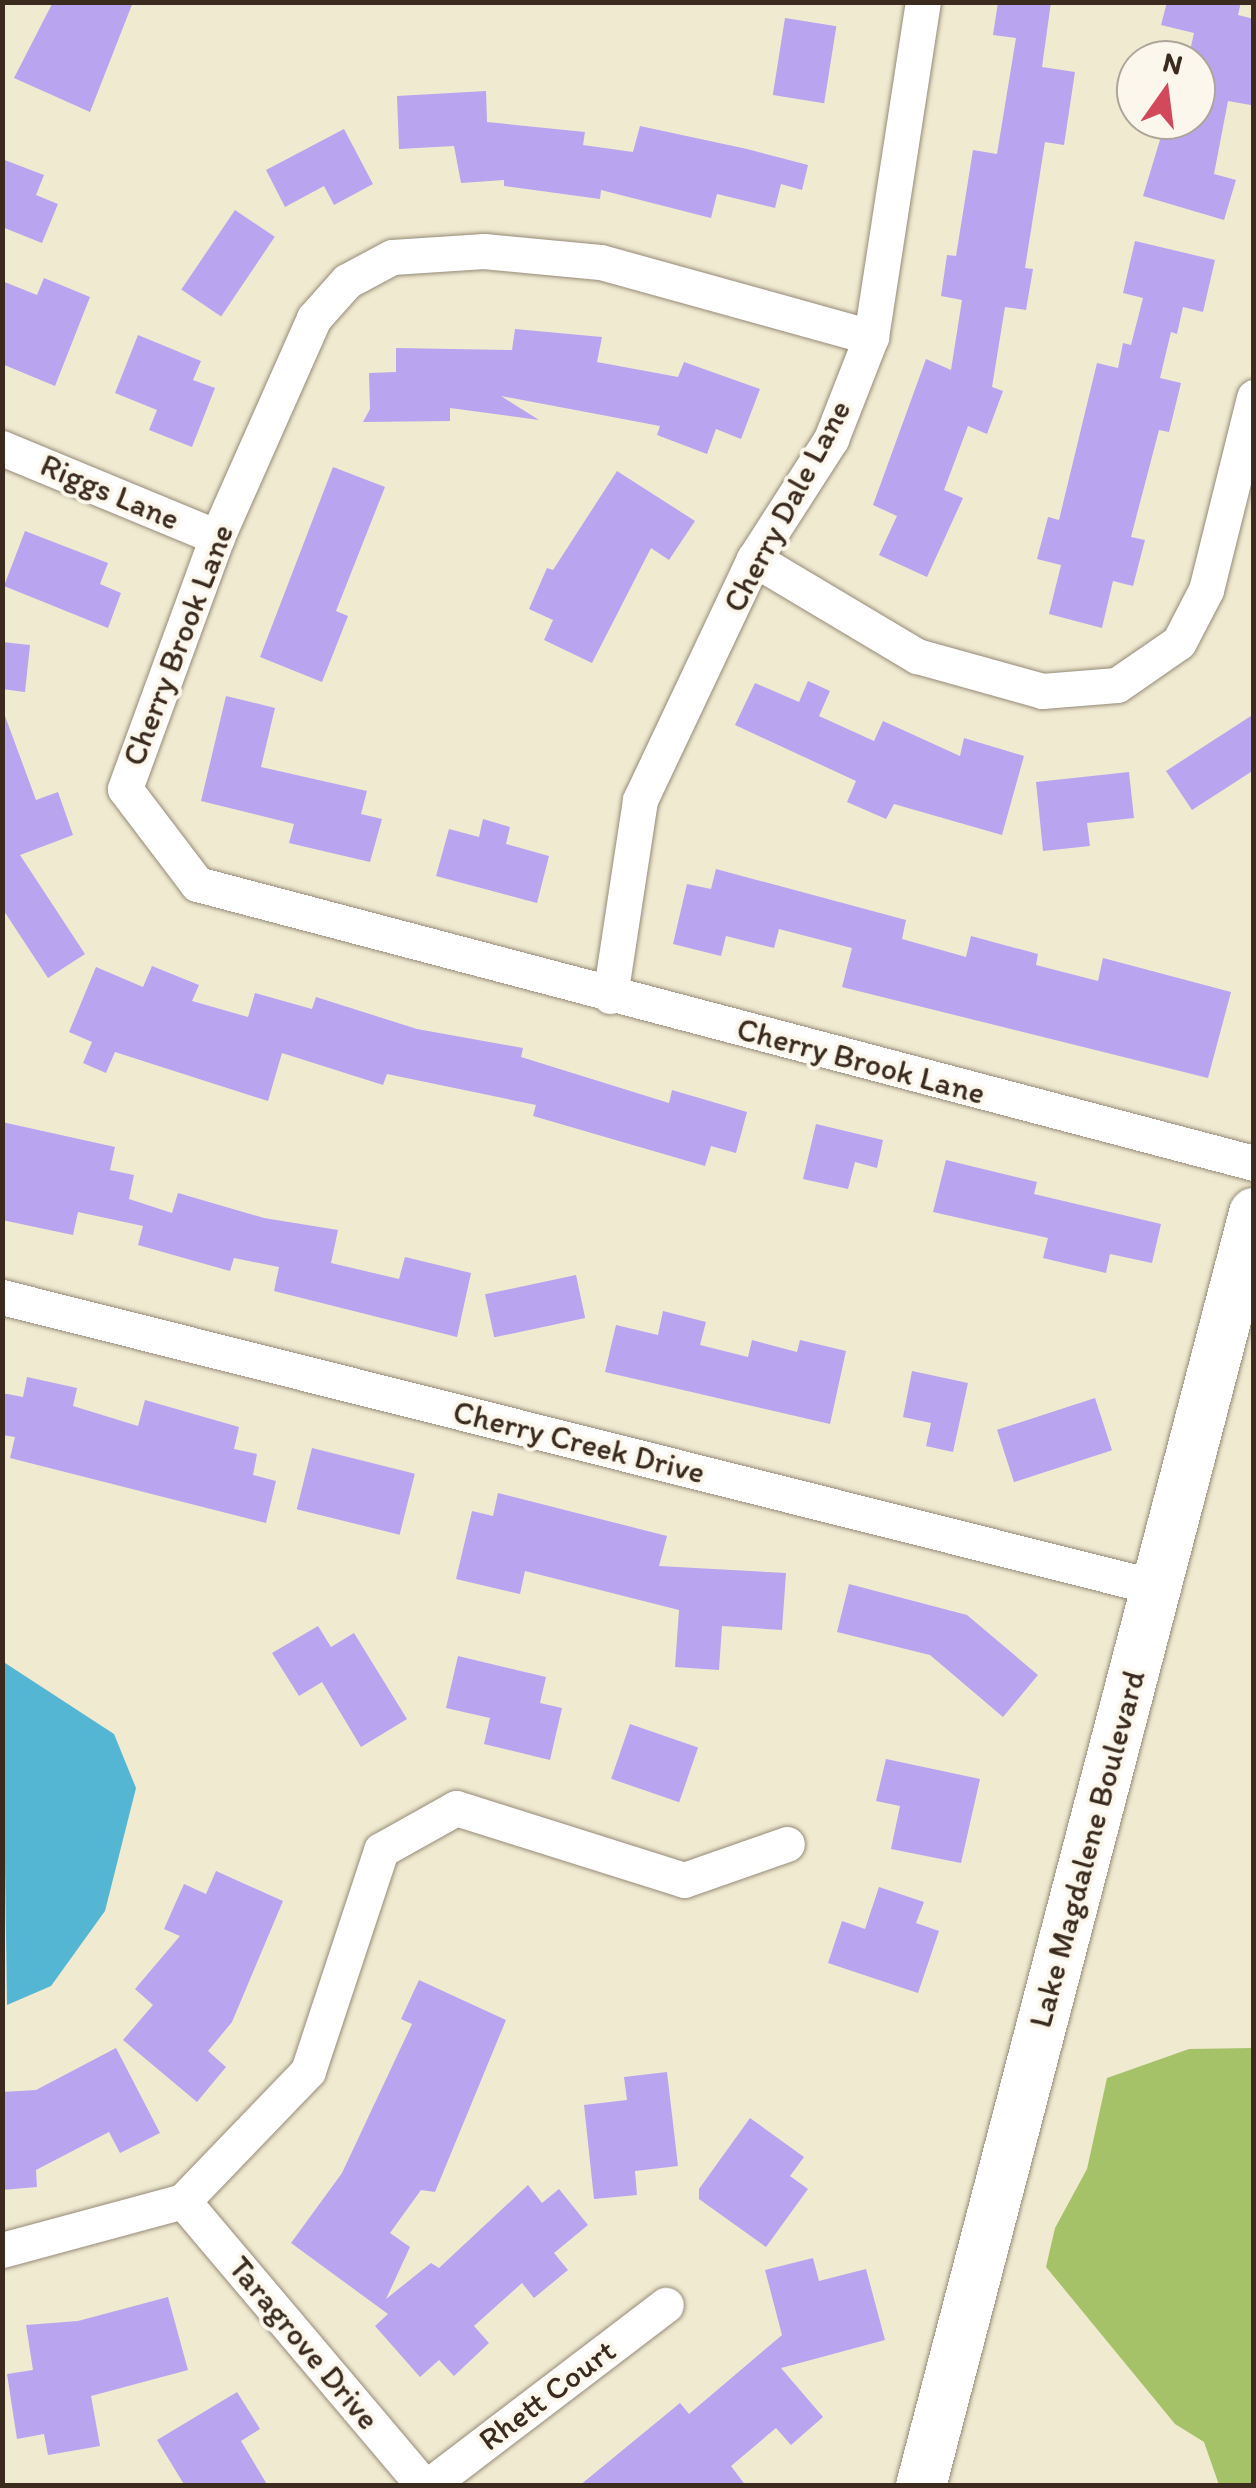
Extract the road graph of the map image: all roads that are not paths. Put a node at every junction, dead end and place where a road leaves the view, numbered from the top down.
1 (923, 2) edge
2 (872, 337) junction
3 (1254, 398) edge
4 (2, 448) edge
5 (217, 537) junction
6 (754, 559) junction
7 (610, 996) junction
8 (1254, 1163) edge
9 (1254, 1213) edge
10 (2, 1296) edge
11 (1154, 1587) junction
12 (787, 1844) dead end
13 (184, 2201) junction
14 (2, 2250) edge
15 (666, 2305) dead end
16 (426, 2486) edge
17 (922, 2486) edge

1 - 2 street, Cherry Dale Lane
2 - 5 street, Cherry Brook Lane
2 - 6 street, Cherry Dale Lane
3 - 6 street
4 - 5 street, Riggs Lane
5 - 7 street, Cherry Brook Lane
6 - 7 street, Cherry Dale Lane
7 - 8 street, Cherry Brook Lane
9 - 11 street, Lake Magdalene Boulevard
10 - 11 street, Cherry Creek Drive
11 - 17 street, Lake Magdalene Boulevard
12 - 13 street
13 - 14 street
13 - 16 street, Taragrove Drive
15 - 16 street, Rhett Court

